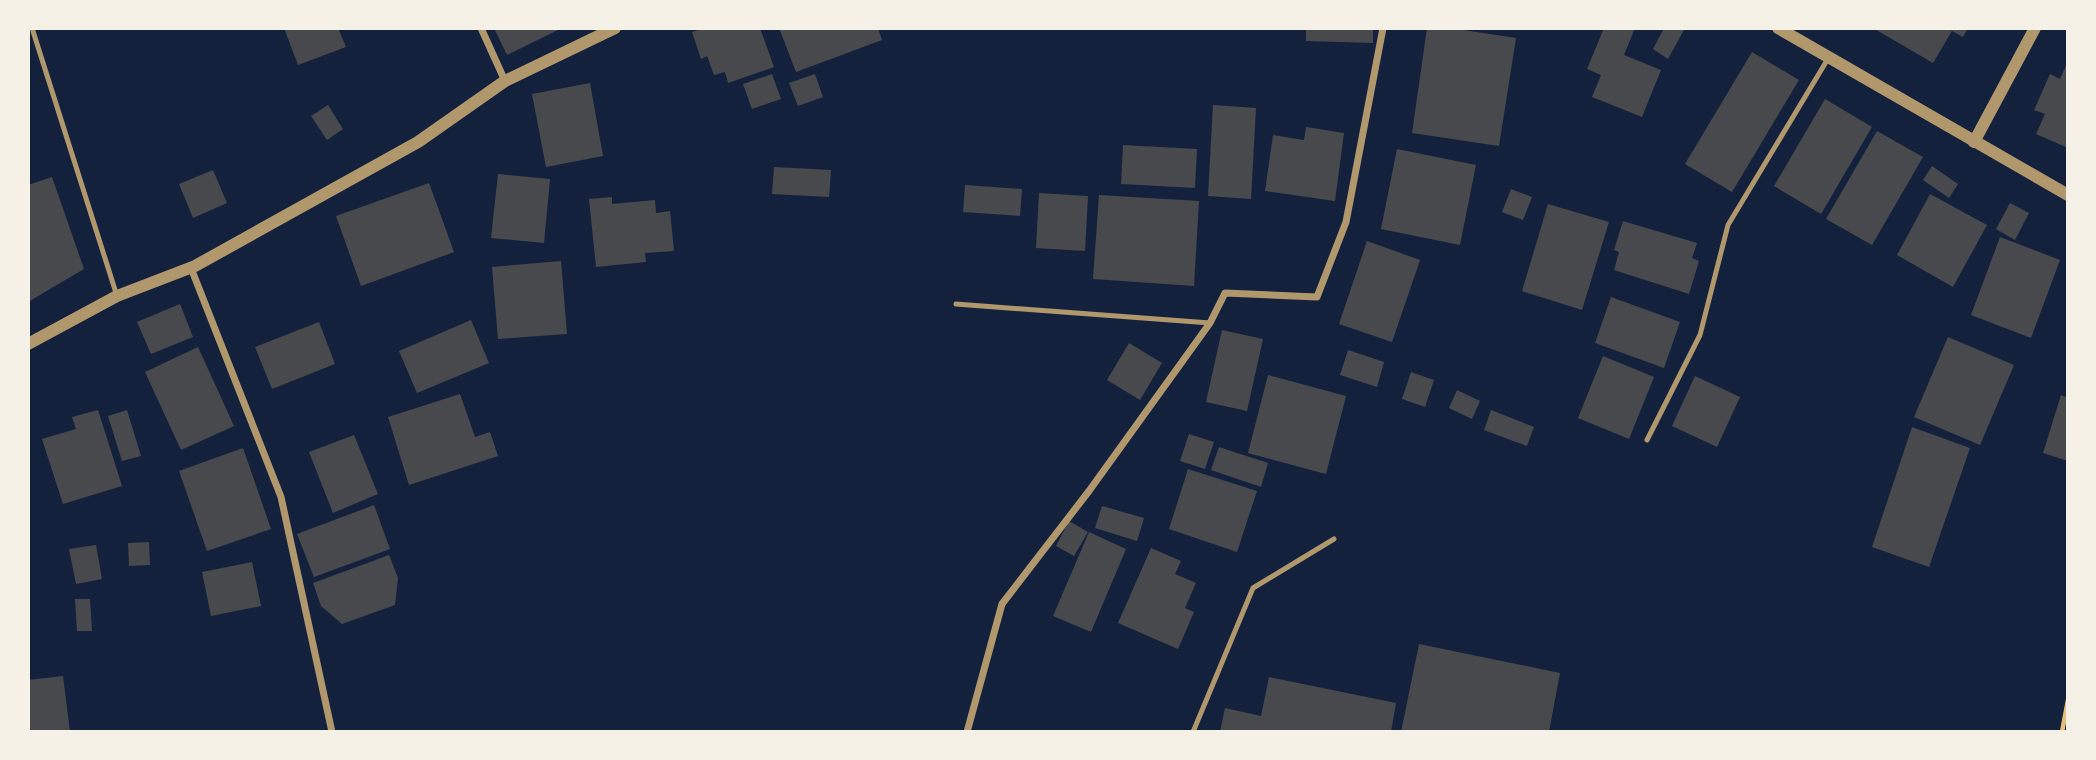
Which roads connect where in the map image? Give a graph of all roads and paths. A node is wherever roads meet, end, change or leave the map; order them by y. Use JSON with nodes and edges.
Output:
{"nodes":[{"id":1,"x":32,"y":28,"type":"edge"},
{"id":2,"x":481,"y":28,"type":"edge"},
{"id":3,"x":615,"y":28,"type":"edge"},
{"id":4,"x":1383,"y":28,"type":"edge"},
{"id":5,"x":1778,"y":28,"type":"edge"},
{"id":6,"x":2035,"y":28,"type":"edge"},
{"id":7,"x":1829,"y":57,"type":"junction"},
{"id":8,"x":505,"y":82,"type":"junction"},
{"id":9,"x":1974,"y":142,"type":"junction"},
{"id":10,"x":2068,"y":195,"type":"edge"},
{"id":11,"x":191,"y":268,"type":"junction"},
{"id":12,"x":117,"y":296,"type":"junction"},
{"id":13,"x":956,"y":304,"type":"dead end"},
{"id":14,"x":1210,"y":323,"type":"junction"},
{"id":15,"x":28,"y":344,"type":"edge"},
{"id":16,"x":1647,"y":440,"type":"dead end"},
{"id":17,"x":1334,"y":539,"type":"dead end"},
{"id":18,"x":2068,"y":700,"type":"edge"},
{"id":19,"x":332,"y":732,"type":"edge"},
{"id":20,"x":967,"y":732,"type":"edge"},
{"id":21,"x":1193,"y":732,"type":"edge"},
{"id":22,"x":2062,"y":732,"type":"edge"}],
"edges":[{"from":1,"to":12,"type":"lane"},
{"from":2,"to":8,"type":"street"},
{"from":3,"to":8,"type":"street"},
{"from":4,"to":14,"type":"street"},
{"from":5,"to":7,"type":"street"},
{"from":6,"to":9,"type":"street"},
{"from":7,"to":9,"type":"street"},
{"from":7,"to":16,"type":"lane"},
{"from":8,"to":11,"type":"street"},
{"from":9,"to":10,"type":"street"},
{"from":11,"to":12,"type":"street"},
{"from":11,"to":19,"type":"street"},
{"from":12,"to":15,"type":"street"},
{"from":13,"to":14,"type":"lane"},
{"from":14,"to":20,"type":"street"},
{"from":17,"to":21,"type":"lane"},
{"from":18,"to":22,"type":"path"}]}
